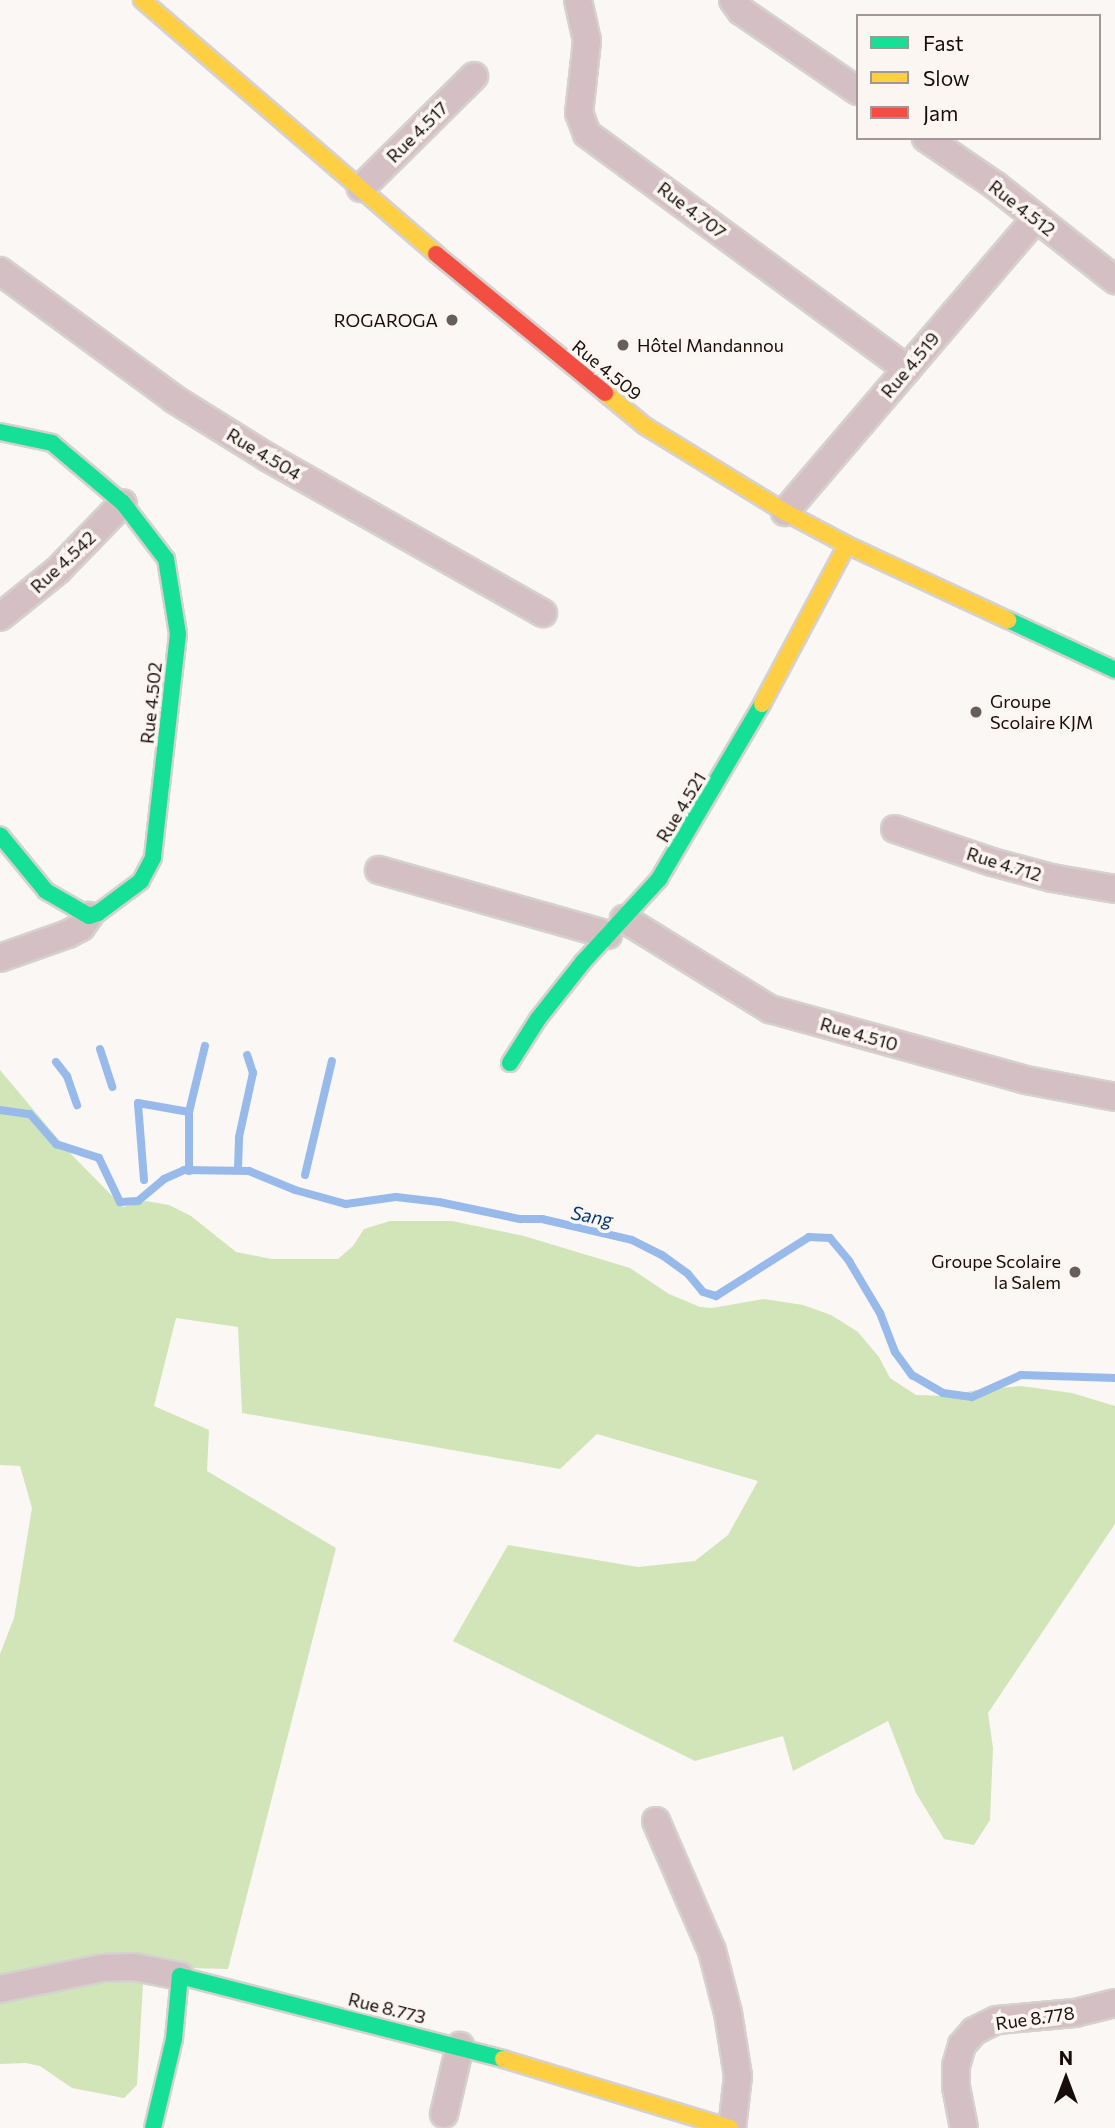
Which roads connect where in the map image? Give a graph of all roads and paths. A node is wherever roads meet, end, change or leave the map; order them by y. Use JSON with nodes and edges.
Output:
{"nodes":[{"id":1,"x":142,"y":0,"type":"edge"},
{"id":2,"x":578,"y":0,"type":"edge"},
{"id":3,"x":733,"y":0,"type":"edge"},
{"id":4,"x":474,"y":76,"type":"dead end"},
{"id":5,"x":856,"y":90,"type":"edge"},
{"id":6,"x":929,"y":140,"type":"edge"},
{"id":7,"x":361,"y":188,"type":"junction"},
{"id":8,"x":1035,"y":219,"type":"junction"},
{"id":9,"x":0,"y":271,"type":"edge"},
{"id":10,"x":1115,"y":280,"type":"edge"},
{"id":11,"x":907,"y":369,"type":"junction"},
{"id":12,"x":0,"y":432,"type":"edge"},
{"id":13,"x":123,"y":503,"type":"junction"},
{"id":14,"x":785,"y":512,"type":"junction"},
{"id":15,"x":847,"y":545,"type":"junction"},
{"id":16,"x":543,"y":613,"type":"dead end"},
{"id":17,"x":0,"y":617,"type":"edge"},
{"id":18,"x":1113,"y":664,"type":"edge"},
{"id":19,"x":895,"y":829,"type":"dead end"},
{"id":20,"x":0,"y":835,"type":"edge"},
{"id":21,"x":379,"y":870,"type":"dead end"},
{"id":22,"x":1115,"y":889,"type":"edge"},
{"id":23,"x":89,"y":916,"type":"junction"},
{"id":24,"x":616,"y":927,"type":"junction"},
{"id":25,"x":0,"y":958,"type":"edge"},
{"id":26,"x":510,"y":1063,"type":"dead end"},
{"id":27,"x":1114,"y":1092,"type":"edge"},
{"id":28,"x":656,"y":1821,"type":"dead end"},
{"id":29,"x":180,"y":1976,"type":"junction"},
{"id":30,"x":0,"y":1989,"type":"edge"},
{"id":31,"x":1115,"y":2003,"type":"edge"},
{"id":32,"x":460,"y":2046,"type":"junction"},
{"id":33,"x":444,"y":2115,"type":"dead end"},
{"id":34,"x":158,"y":2125,"type":"edge"},
{"id":35,"x":731,"y":2128,"type":"edge"},
{"id":36,"x":964,"y":2128,"type":"edge"}],
"edges":[{"from":1,"to":7,"type":"street","name":"Rue 4.509"},
{"from":2,"to":11,"type":"street","name":"Rue 4.707"},
{"from":3,"to":5,"type":"street"},
{"from":4,"to":7,"type":"street","name":"Rue 4.517"},
{"from":6,"to":8,"type":"street","name":"Rue 4.512"},
{"from":7,"to":14,"type":"street","name":"Rue 4.509"},
{"from":8,"to":10,"type":"street","name":"Rue 4.512"},
{"from":8,"to":11,"type":"street","name":"Rue 4.519"},
{"from":9,"to":16,"type":"street","name":"Rue 4.504"},
{"from":11,"to":14,"type":"street","name":"Rue 4.519"},
{"from":12,"to":13,"type":"street","name":"Rue 4.502"},
{"from":13,"to":17,"type":"street","name":"Rue 4.542"},
{"from":13,"to":23,"type":"street","name":"Rue 4.502"},
{"from":14,"to":15,"type":"street","name":"Rue 4.509"},
{"from":15,"to":18,"type":"street","name":"Rue 4.509"},
{"from":15,"to":24,"type":"street","name":"Rue 4.521"},
{"from":19,"to":22,"type":"street","name":"Rue 4.712"},
{"from":20,"to":23,"type":"street"},
{"from":21,"to":24,"type":"street","name":"Rue 4.510"},
{"from":23,"to":25,"type":"street"},
{"from":24,"to":26,"type":"street","name":"Rue 4.521"},
{"from":24,"to":27,"type":"street","name":"Rue 4.510"},
{"from":28,"to":35,"type":"street"},
{"from":29,"to":30,"type":"street"},
{"from":29,"to":32,"type":"street","name":"Rue 8.773"},
{"from":29,"to":34,"type":"street"},
{"from":31,"to":36,"type":"street","name":"Rue 8.778"},
{"from":32,"to":33,"type":"street"},
{"from":32,"to":35,"type":"street","name":"Rue 8.773"}]}
